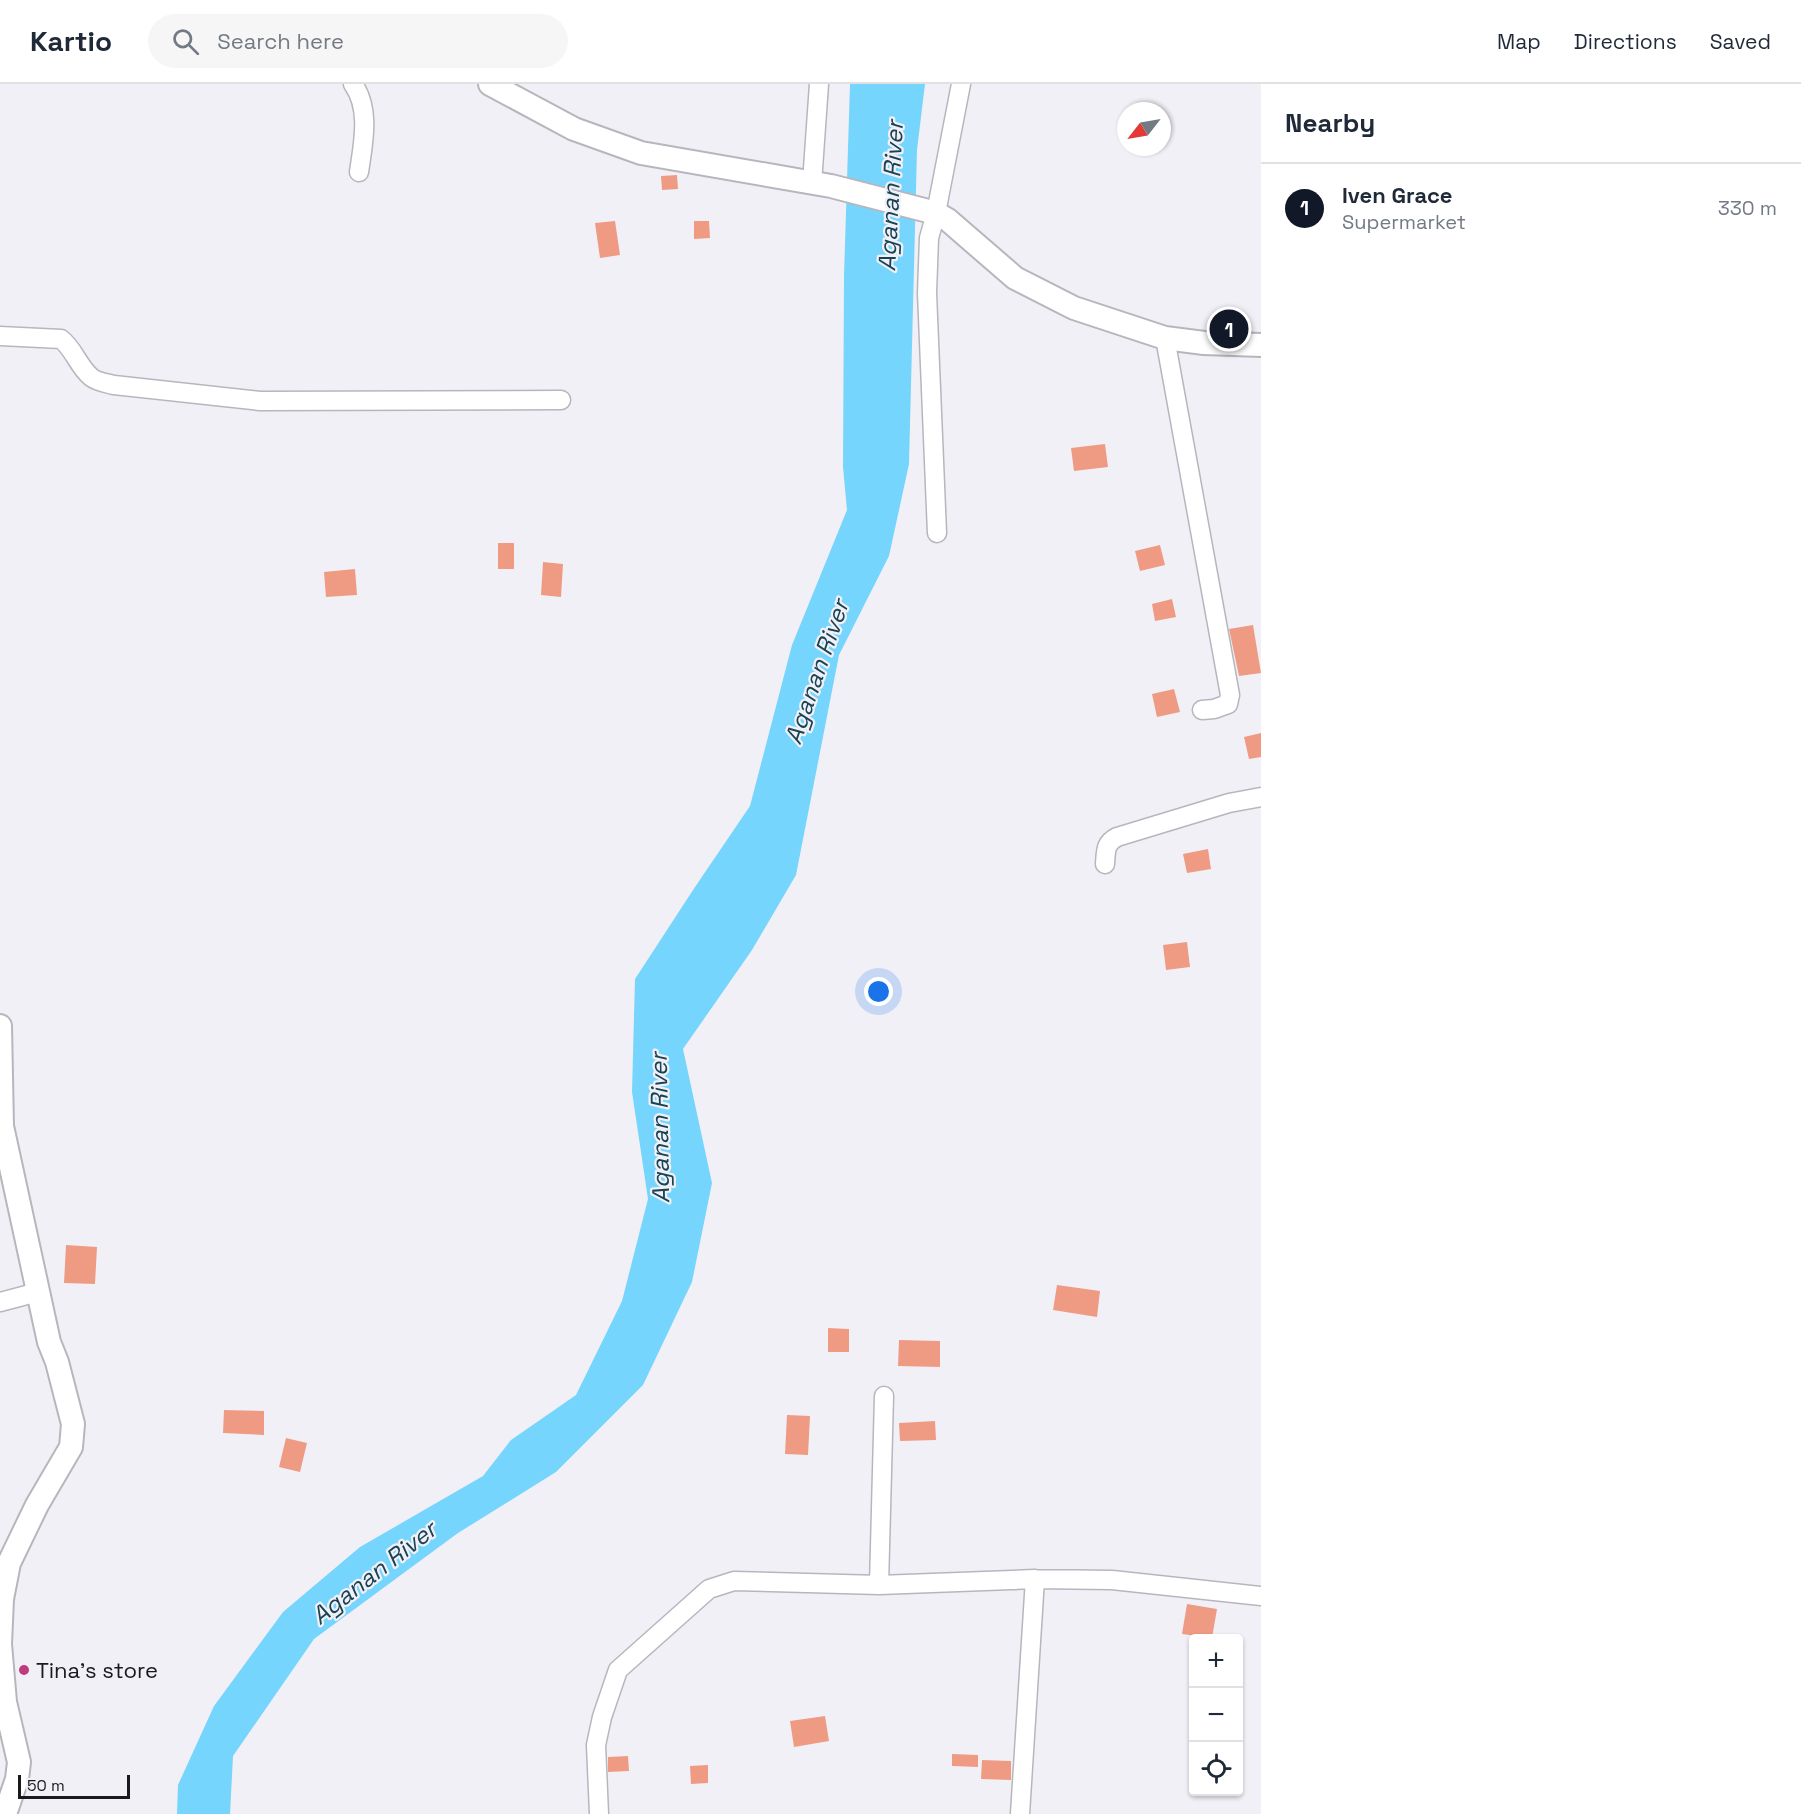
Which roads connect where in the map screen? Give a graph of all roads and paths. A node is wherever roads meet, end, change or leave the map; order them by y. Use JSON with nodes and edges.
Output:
{"nodes":[{"id":1,"x":353,"y":84,"type":"edge"},
{"id":2,"x":490,"y":84,"type":"edge"},
{"id":3,"x":819,"y":84,"type":"edge"},
{"id":4,"x":961,"y":84,"type":"edge"},
{"id":5,"x":359,"y":172,"type":"dead end"},
{"id":6,"x":822,"y":185,"type":"junction"},
{"id":7,"x":932,"y":212,"type":"junction"},
{"id":8,"x":0,"y":336,"type":"edge"},
{"id":9,"x":1165,"y":338,"type":"junction"},
{"id":10,"x":1261,"y":345,"type":"edge"},
{"id":11,"x":561,"y":400,"type":"dead end"},
{"id":12,"x":937,"y":533,"type":"dead end"},
{"id":13,"x":1202,"y":710,"type":"dead end"},
{"id":14,"x":1261,"y":797,"type":"edge"},
{"id":15,"x":1105,"y":864,"type":"dead end"},
{"id":16,"x":0,"y":1026,"type":"edge"},
{"id":17,"x":38,"y":1292,"type":"junction"},
{"id":18,"x":0,"y":1302,"type":"edge"},
{"id":19,"x":884,"y":1396,"type":"dead end"},
{"id":20,"x":1035,"y":1579,"type":"junction"},
{"id":21,"x":879,"y":1585,"type":"junction"},
{"id":22,"x":1261,"y":1596,"type":"edge"},
{"id":23,"x":5,"y":1814,"type":"edge"},
{"id":24,"x":599,"y":1814,"type":"edge"},
{"id":25,"x":1020,"y":1814,"type":"edge"}],
"edges":[{"from":1,"to":5,"type":"street"},
{"from":2,"to":6,"type":"street"},
{"from":3,"to":6,"type":"street"},
{"from":4,"to":7,"type":"street"},
{"from":6,"to":7,"type":"street"},
{"from":7,"to":9,"type":"street"},
{"from":7,"to":12,"type":"street"},
{"from":8,"to":11,"type":"street"},
{"from":9,"to":10,"type":"street"},
{"from":9,"to":13,"type":"street"},
{"from":14,"to":15,"type":"street"},
{"from":16,"to":17,"type":"street"},
{"from":17,"to":18,"type":"street"},
{"from":17,"to":23,"type":"street"},
{"from":19,"to":21,"type":"street"},
{"from":20,"to":21,"type":"street"},
{"from":20,"to":22,"type":"street"},
{"from":20,"to":25,"type":"street"},
{"from":21,"to":24,"type":"street"}]}
